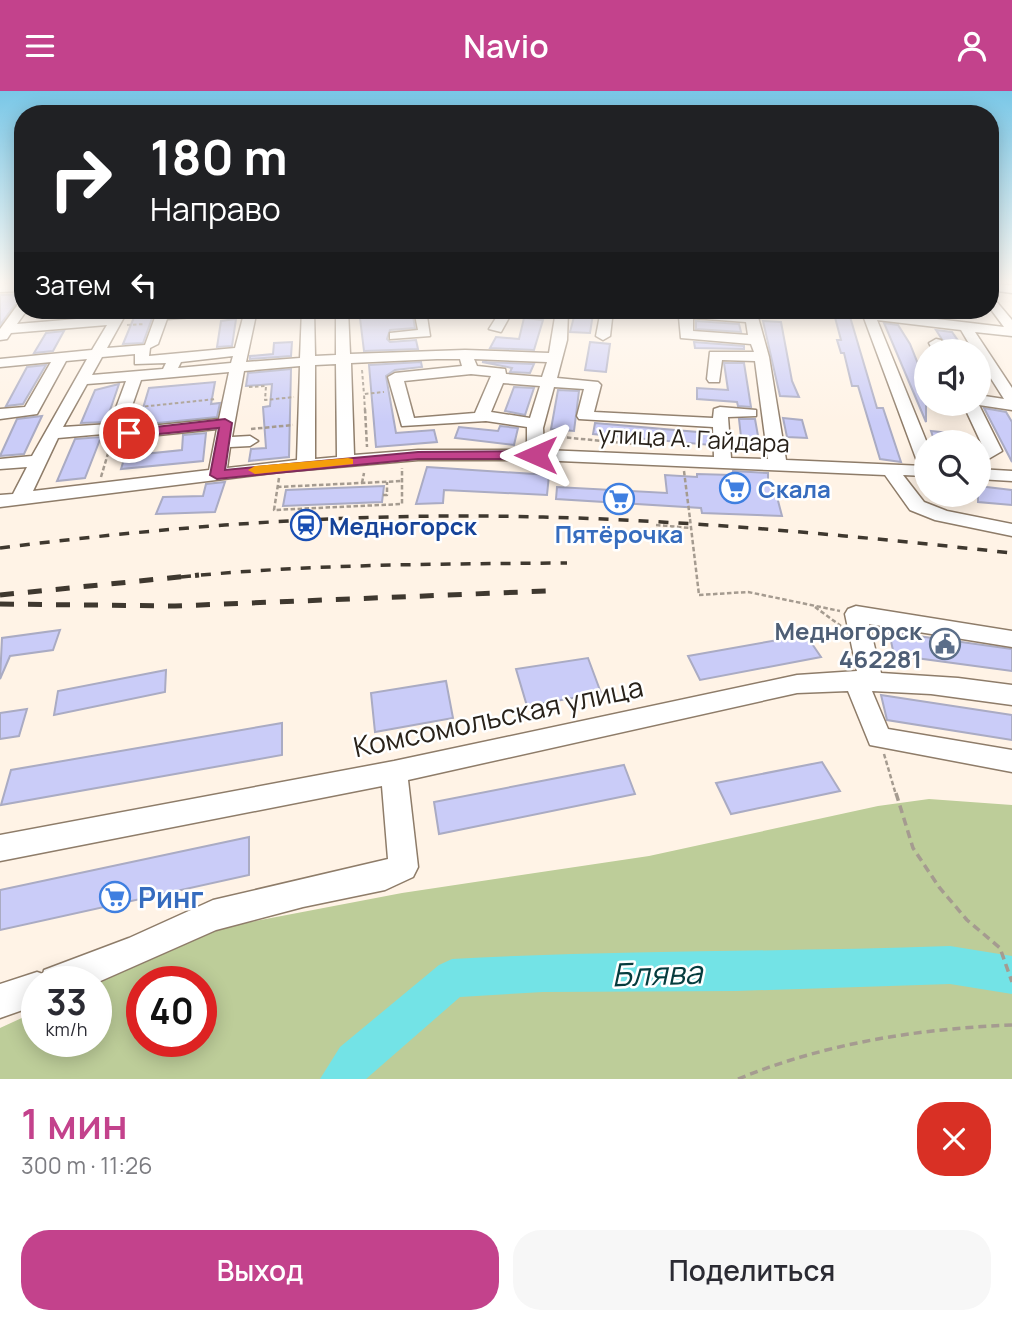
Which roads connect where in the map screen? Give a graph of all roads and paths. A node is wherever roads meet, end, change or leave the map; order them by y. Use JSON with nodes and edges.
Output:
{"nodes":[{"id":1,"x":37,"y":330,"type":"edge"},
{"id":2,"x":111,"y":330,"type":"edge"},
{"id":3,"x":155,"y":330,"type":"edge"},
{"id":4,"x":247,"y":330,"type":"edge"},
{"id":5,"x":307,"y":330,"type":"edge"},
{"id":6,"x":342,"y":330,"type":"edge"},
{"id":7,"x":424,"y":330,"type":"edge"},
{"id":8,"x":559,"y":330,"type":"edge"},
{"id":9,"x":603,"y":330,"type":"edge"},
{"id":10,"x":686,"y":330,"type":"edge"},
{"id":11,"x":754,"y":330,"type":"edge"},
{"id":12,"x":875,"y":330,"type":"edge"},
{"id":13,"x":967,"y":330,"type":"edge"},
{"id":14,"x":2,"y":335,"type":"edge"},
{"id":15,"x":395,"y":335,"type":"dead end"},
{"id":16,"x":603,"y":336,"type":"dead end"},
{"id":17,"x":756,"y":340,"type":"junction"},
{"id":18,"x":151,"y":344,"type":"dead end"},
{"id":19,"x":243,"y":351,"type":"junction"},
{"id":20,"x":97,"y":354,"type":"junction"},
{"id":21,"x":465,"y":354,"type":"junction"},
{"id":22,"x":762,"y":357,"type":"junction"},
{"id":23,"x":61,"y":358,"type":"junction"},
{"id":24,"x":175,"y":358,"type":"junction"},
{"id":25,"x":555,"y":358,"type":"junction"},
{"id":26,"x":361,"y":359,"type":"junction"},
{"id":27,"x":343,"y":360,"type":"junction"},
{"id":28,"x":0,"y":363,"type":"edge"},
{"id":29,"x":305,"y":363,"type":"junction"},
{"id":30,"x":238,"y":367,"type":"junction"},
{"id":31,"x":471,"y":370,"type":"junction"},
{"id":32,"x":169,"y":374,"type":"junction"},
{"id":33,"x":135,"y":377,"type":"junction"},
{"id":34,"x":498,"y":378,"type":"junction"},
{"id":35,"x":714,"y":379,"type":"dead end"},
{"id":36,"x":81,"y":380,"type":"junction"},
{"id":37,"x":548,"y":381,"type":"junction"},
{"id":38,"x":401,"y":391,"type":"junction"},
{"id":39,"x":231,"y":393,"type":"junction"},
{"id":40,"x":364,"y":394,"type":"junction"},
{"id":41,"x":299,"y":397,"type":"dead end"},
{"id":42,"x":1012,"y":400,"type":"edge"},
{"id":43,"x":991,"y":402,"type":"edge"},
{"id":44,"x":1012,"y":405,"type":"edge"},
{"id":45,"x":691,"y":410,"type":"dead end"},
{"id":46,"x":122,"y":412,"type":"junction"},
{"id":47,"x":750,"y":413,"type":"dead end"},
{"id":48,"x":0,"y":414,"type":"edge"},
{"id":49,"x":482,"y":415,"type":"junction"},
{"id":50,"x":720,"y":417,"type":"junction"},
{"id":51,"x":443,"y":422,"type":"junction"},
{"id":52,"x":306,"y":424,"type":"junction"},
{"id":53,"x":536,"y":424,"type":"junction"},
{"id":54,"x":116,"y":428,"type":"junction"},
{"id":55,"x":914,"y":430,"type":"edge"},
{"id":56,"x":53,"y":433,"type":"junction"},
{"id":57,"x":223,"y":433,"type":"junction"},
{"id":58,"x":250,"y":441,"type":"dead end"},
{"id":59,"x":991,"y":443,"type":"joint"},
{"id":60,"x":1012,"y":445,"type":"edge"},
{"id":61,"x":367,"y":451,"type":"dead end"},
{"id":62,"x":991,"y":454,"type":"edge"},
{"id":63,"x":452,"y":455,"type":"junction"},
{"id":64,"x":536,"y":455,"type":"junction"},
{"id":65,"x":402,"y":457,"type":"junction"},
{"id":66,"x":40,"y":461,"type":"junction"},
{"id":67,"x":346,"y":462,"type":"junction"},
{"id":68,"x":0,"y":464,"type":"edge"},
{"id":69,"x":723,"y":464,"type":"junction"},
{"id":70,"x":306,"y":465,"type":"junction"},
{"id":71,"x":280,"y":467,"type":"junction"},
{"id":72,"x":778,"y":467,"type":"junction"},
{"id":73,"x":891,"y":471,"type":"junction"},
{"id":74,"x":914,"y":471,"type":"edge"},
{"id":75,"x":217,"y":475,"type":"junction"},
{"id":76,"x":991,"y":475,"type":"edge"},
{"id":77,"x":1012,"y":476,"type":"edge"},
{"id":78,"x":100,"y":480,"type":"dead end"},
{"id":79,"x":402,"y":481,"type":"junction"},
{"id":80,"x":387,"y":482,"type":"junction"},
{"id":81,"x":277,"y":487,"type":"junction"},
{"id":82,"x":383,"y":495,"type":"dead end"},
{"id":83,"x":21,"y":497,"type":"junction"},
{"id":84,"x":687,"y":498,"type":"dead end"},
{"id":85,"x":0,"y":501,"type":"edge"},
{"id":86,"x":914,"y":502,"type":"edge"},
{"id":87,"x":920,"y":507,"type":"edge"},
{"id":88,"x":924,"y":507,"type":"edge"},
{"id":89,"x":1012,"y":520,"type":"edge"},
{"id":90,"x":656,"y":526,"type":"dead end"},
{"id":91,"x":691,"y":528,"type":"junction"},
{"id":92,"x":1012,"y":530,"type":"edge"},
{"id":93,"x":813,"y":605,"type":"junction"},
{"id":94,"x":850,"y":622,"type":"junction"},
{"id":95,"x":1012,"y":639,"type":"edge"},
{"id":96,"x":864,"y":680,"type":"junction"},
{"id":97,"x":1012,"y":695,"type":"edge"},
{"id":98,"x":879,"y":738,"type":"junction"},
{"id":99,"x":1012,"y":761,"type":"edge"},
{"id":100,"x":394,"y":772,"type":"junction"},
{"id":101,"x":0,"y":848,"type":"edge"},
{"id":102,"x":97,"y":966,"type":"edge"},
{"id":103,"x":1012,"y":982,"type":"edge"},
{"id":104,"x":21,"y":994,"type":"edge"},
{"id":105,"x":0,"y":1001,"type":"edge"},
{"id":106,"x":1012,"y":1025,"type":"edge"},
{"id":107,"x":738,"y":1079,"type":"edge"}],
"edges":[{"from":1,"to":14,"type":"street"},
{"from":2,"to":20,"type":"street"},
{"from":3,"to":18,"type":"street"},
{"from":4,"to":19,"type":"street"},
{"from":5,"to":29,"type":"street"},
{"from":6,"to":27,"type":"street"},
{"from":7,"to":15,"type":"street"},
{"from":8,"to":25,"type":"street"},
{"from":9,"to":16,"type":"street"},
{"from":10,"to":17,"type":"street"},
{"from":11,"to":17,"type":"street"},
{"from":12,"to":55,"type":"street"},
{"from":13,"to":42,"type":"street"},
{"from":17,"to":22,"type":"street"},
{"from":19,"to":24,"type":"street"},
{"from":19,"to":30,"type":"street"},
{"from":20,"to":23,"type":"street"},
{"from":20,"to":24,"type":"street"},
{"from":20,"to":36,"type":"street"},
{"from":21,"to":25,"type":"street"},
{"from":21,"to":26,"type":"street"},
{"from":21,"to":31,"type":"street"},
{"from":22,"to":35,"type":"street"},
{"from":22,"to":72,"type":"street"},
{"from":23,"to":28,"type":"street"},
{"from":23,"to":48,"type":"street"},
{"from":24,"to":32,"type":"street"},
{"from":25,"to":37,"type":"street"},
{"from":26,"to":27,"type":"street"},
{"from":26,"to":40,"type":"path"},
{"from":27,"to":29,"type":"street"},
{"from":27,"to":67,"type":"street"},
{"from":29,"to":30,"type":"street"},
{"from":29,"to":52,"type":"street"},
{"from":30,"to":32,"type":"street"},
{"from":30,"to":39,"type":"street"},
{"from":31,"to":34,"type":"street"},
{"from":31,"to":38,"type":"street"},
{"from":32,"to":33,"type":"street"},
{"from":33,"to":36,"type":"street"},
{"from":33,"to":46,"type":"street"},
{"from":34,"to":37,"type":"street"},
{"from":34,"to":49,"type":"street"},
{"from":36,"to":56,"type":"street"},
{"from":37,"to":50,"type":"street"},
{"from":37,"to":53,"type":"street"},
{"from":38,"to":40,"type":"path"},
{"from":38,"to":51,"type":"street"},
{"from":39,"to":41,"type":"path"},
{"from":39,"to":46,"type":"path"},
{"from":39,"to":57,"type":"street"},
{"from":40,"to":61,"type":"path"},
{"from":43,"to":44,"type":"street"},
{"from":45,"to":50,"type":"street"},
{"from":46,"to":54,"type":"street"},
{"from":47,"to":50,"type":"street"},
{"from":49,"to":51,"type":"street"},
{"from":49,"to":53,"type":"street"},
{"from":50,"to":69,"type":"street"},
{"from":51,"to":63,"type":"street"},
{"from":52,"to":57,"type":"path"},
{"from":52,"to":70,"type":"street"},
{"from":53,"to":64,"type":"street"},
{"from":54,"to":56,"type":"street"},
{"from":54,"to":57,"type":"street"},
{"from":54,"to":78,"type":"path"},
{"from":56,"to":66,"type":"street"},
{"from":57,"to":58,"type":"street"},
{"from":57,"to":75,"type":"street"},
{"from":59,"to":60,"type":"street"},
{"from":59,"to":62,"type":"street"},
{"from":63,"to":64,"type":"street","name":"улица А. Гайдара"},
{"from":63,"to":65,"type":"street","name":"улица А. Гайдара"},
{"from":64,"to":69,"type":"street","name":"улица А. Гайдара"},
{"from":65,"to":67,"type":"street","name":"улица А. Гайдара"},
{"from":65,"to":79,"type":"path"},
{"from":66,"to":68,"type":"street"},
{"from":66,"to":83,"type":"street"},
{"from":67,"to":70,"type":"street","name":"улица А. Гайдара"},
{"from":69,"to":72,"type":"street","name":"улица А. Гайдара"},
{"from":70,"to":71,"type":"street","name":"улица А. Гайдара"},
{"from":71,"to":75,"type":"street","name":"улица А. Гайдара"},
{"from":71,"to":81,"type":"path"},
{"from":72,"to":73,"type":"street","name":"улица А. Гайдара"},
{"from":73,"to":74,"type":"street","name":"улица А. Гайдара"},
{"from":73,"to":86,"type":"street"},
{"from":75,"to":83,"type":"street","name":"улица А. Гайдара"},
{"from":76,"to":77,"type":"street"},
{"from":79,"to":80,"type":"path"},
{"from":79,"to":81,"type":"path"},
{"from":80,"to":81,"type":"path"},
{"from":80,"to":82,"type":"path"},
{"from":83,"to":85,"type":"street","name":"улица А. Гайдара"},
{"from":84,"to":91,"type":"path","bridge":true},
{"from":87,"to":92,"type":"street"},
{"from":88,"to":89,"type":"street"},
{"from":90,"to":91,"type":"path"},
{"from":91,"to":93,"type":"path","bridge":true},
{"from":93,"to":94,"type":"path"},
{"from":93,"to":94,"type":"path"},
{"from":94,"to":95,"type":"street"},
{"from":94,"to":96,"type":"street"},
{"from":96,"to":97,"type":"street","name":"Комсомольская улица"},
{"from":96,"to":98,"type":"street"},
{"from":96,"to":100,"type":"street","name":"Комсомольская улица"},
{"from":98,"to":99,"type":"street"},
{"from":98,"to":103,"type":"path"},
{"from":100,"to":101,"type":"street","name":"Комсомольская улица"},
{"from":100,"to":102,"type":"street"},
{"from":104,"to":105,"type":"street"},
{"from":106,"to":107,"type":"path"}]}
